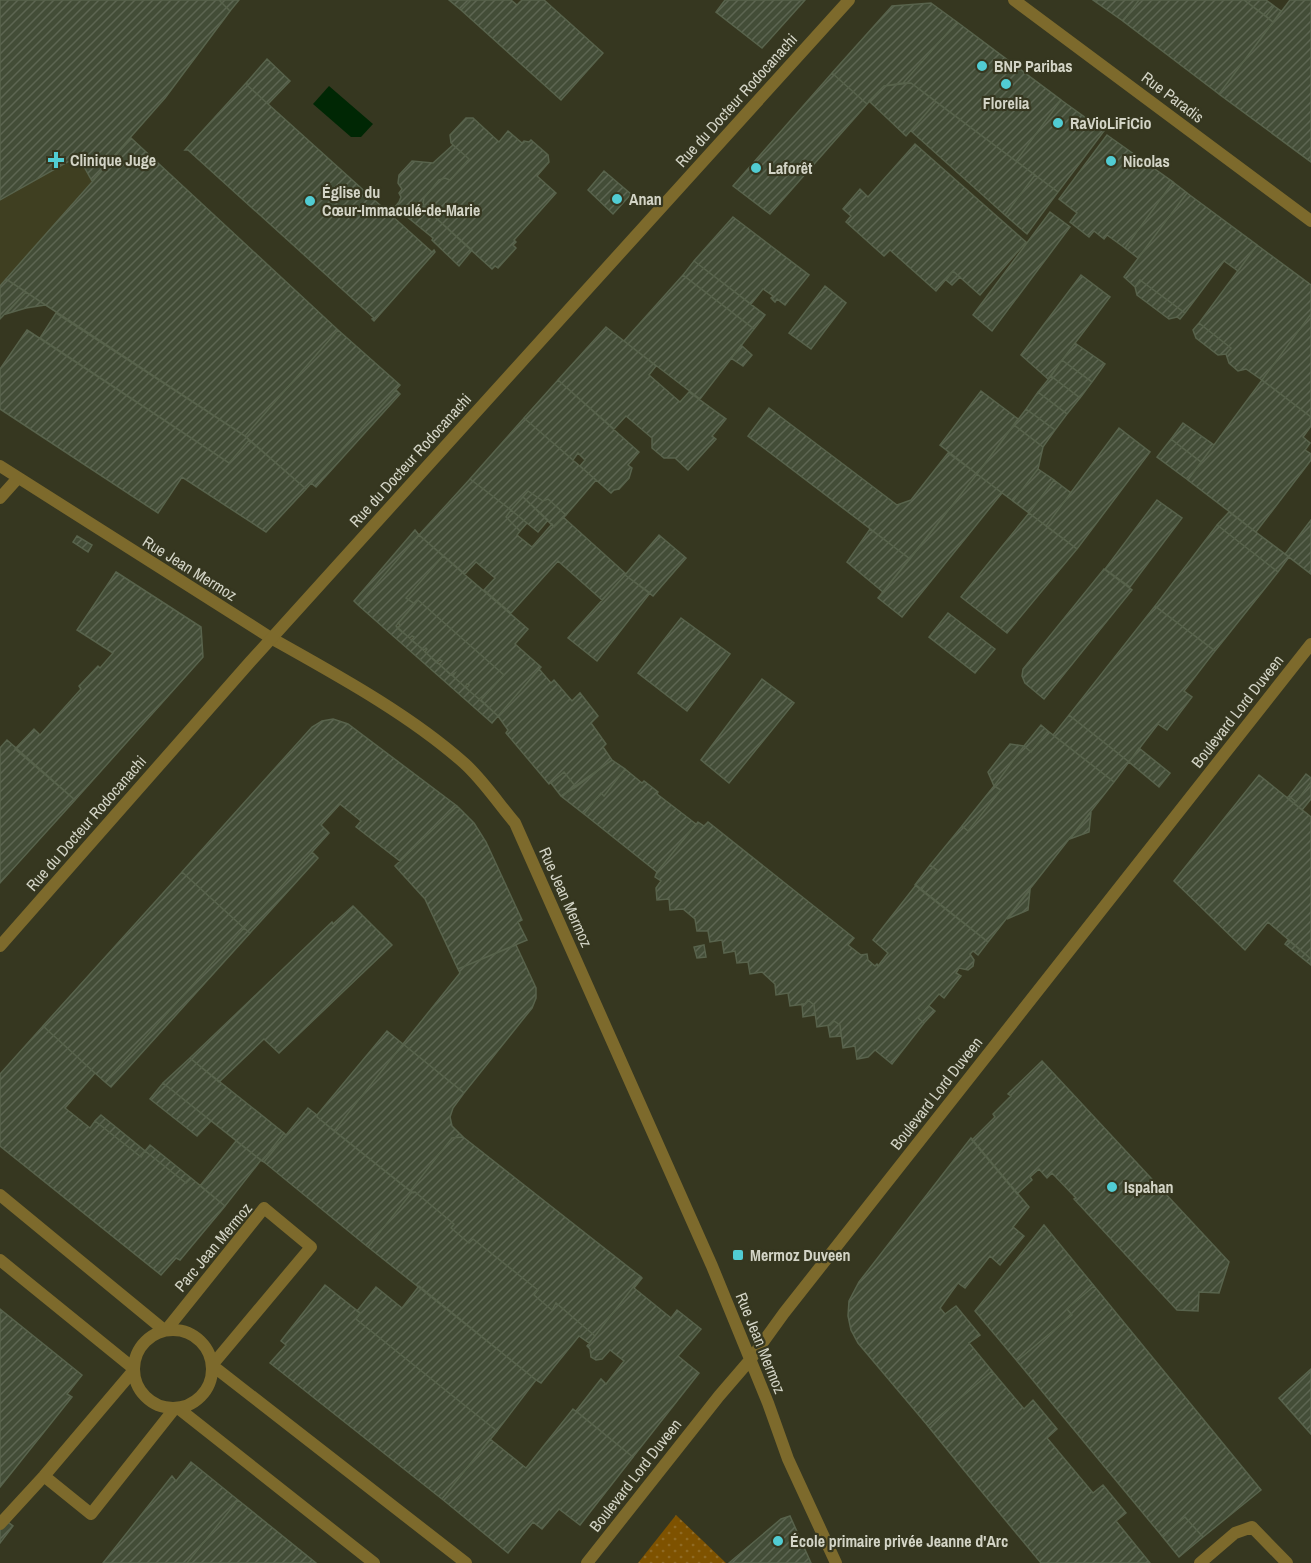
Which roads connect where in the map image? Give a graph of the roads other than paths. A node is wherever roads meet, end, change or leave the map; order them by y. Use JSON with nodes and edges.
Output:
{"nodes":[{"id":1,"x":849,"y":0,"type":"edge"},
{"id":2,"x":1014,"y":0,"type":"edge"},
{"id":3,"x":1311,"y":221,"type":"edge"},
{"id":4,"x":0,"y":466,"type":"edge"},
{"id":5,"x":17,"y":479,"type":"junction"},
{"id":6,"x":0,"y":498,"type":"edge"},
{"id":7,"x":271,"y":638,"type":"junction"},
{"id":8,"x":1311,"y":644,"type":"edge"},
{"id":9,"x":0,"y":946,"type":"edge"},
{"id":10,"x":0,"y":1195,"type":"edge"},
{"id":11,"x":0,"y":1260,"type":"edge"},
{"id":12,"x":166,"y":1330,"type":"junction"},
{"id":13,"x":750,"y":1360,"type":"junction"},
{"id":14,"x":213,"y":1365,"type":"junction"},
{"id":15,"x":133,"y":1369,"type":"junction"},
{"id":16,"x":176,"y":1408,"type":"junction"},
{"id":17,"x":44,"y":1476,"type":"junction"},
{"id":18,"x":0,"y":1524,"type":"edge"},
{"id":19,"x":375,"y":1563,"type":"edge"},
{"id":20,"x":466,"y":1563,"type":"edge"},
{"id":21,"x":587,"y":1563,"type":"edge"},
{"id":22,"x":836,"y":1563,"type":"edge"},
{"id":23,"x":1200,"y":1563,"type":"edge"},
{"id":24,"x":1287,"y":1563,"type":"edge"}],
"edges":[{"from":1,"to":7,"type":"street","name":"Rue du Docteur Rodocanachi"},
{"from":2,"to":3,"type":"street","name":"Rue Paradis"},
{"from":4,"to":5,"type":"street","name":"Rue Jean Mermoz"},
{"from":5,"to":6,"type":"street"},
{"from":5,"to":7,"type":"street","name":"Rue Jean Mermoz"},
{"from":7,"to":9,"type":"street","name":"Rue du Docteur Rodocanachi"},
{"from":7,"to":13,"type":"street","name":"Rue Jean Mermoz"},
{"from":8,"to":13,"type":"street","name":"Boulevard Lord Duveen"},
{"from":10,"to":12,"type":"street"},
{"from":11,"to":15,"type":"street"},
{"from":12,"to":14,"type":"street"},
{"from":12,"to":14,"type":"street","name":"Parc Jean Mermoz"},
{"from":12,"to":15,"type":"street","name":"Parc Jean Mermoz"},
{"from":13,"to":21,"type":"street","name":"Boulevard Lord Duveen"},
{"from":13,"to":22,"type":"street","name":"Rue Jean Mermoz"},
{"from":14,"to":16,"type":"street","name":"Parc Jean Mermoz"},
{"from":14,"to":20,"type":"street"},
{"from":15,"to":16,"type":"street"},
{"from":15,"to":17,"type":"street","name":"Parc Jean Mermoz"},
{"from":16,"to":17,"type":"street","name":"Parc Jean Mermoz"},
{"from":16,"to":19,"type":"street"},
{"from":17,"to":18,"type":"street","name":"Parc Jean Mermoz"},
{"from":23,"to":24,"type":"street"}]}
